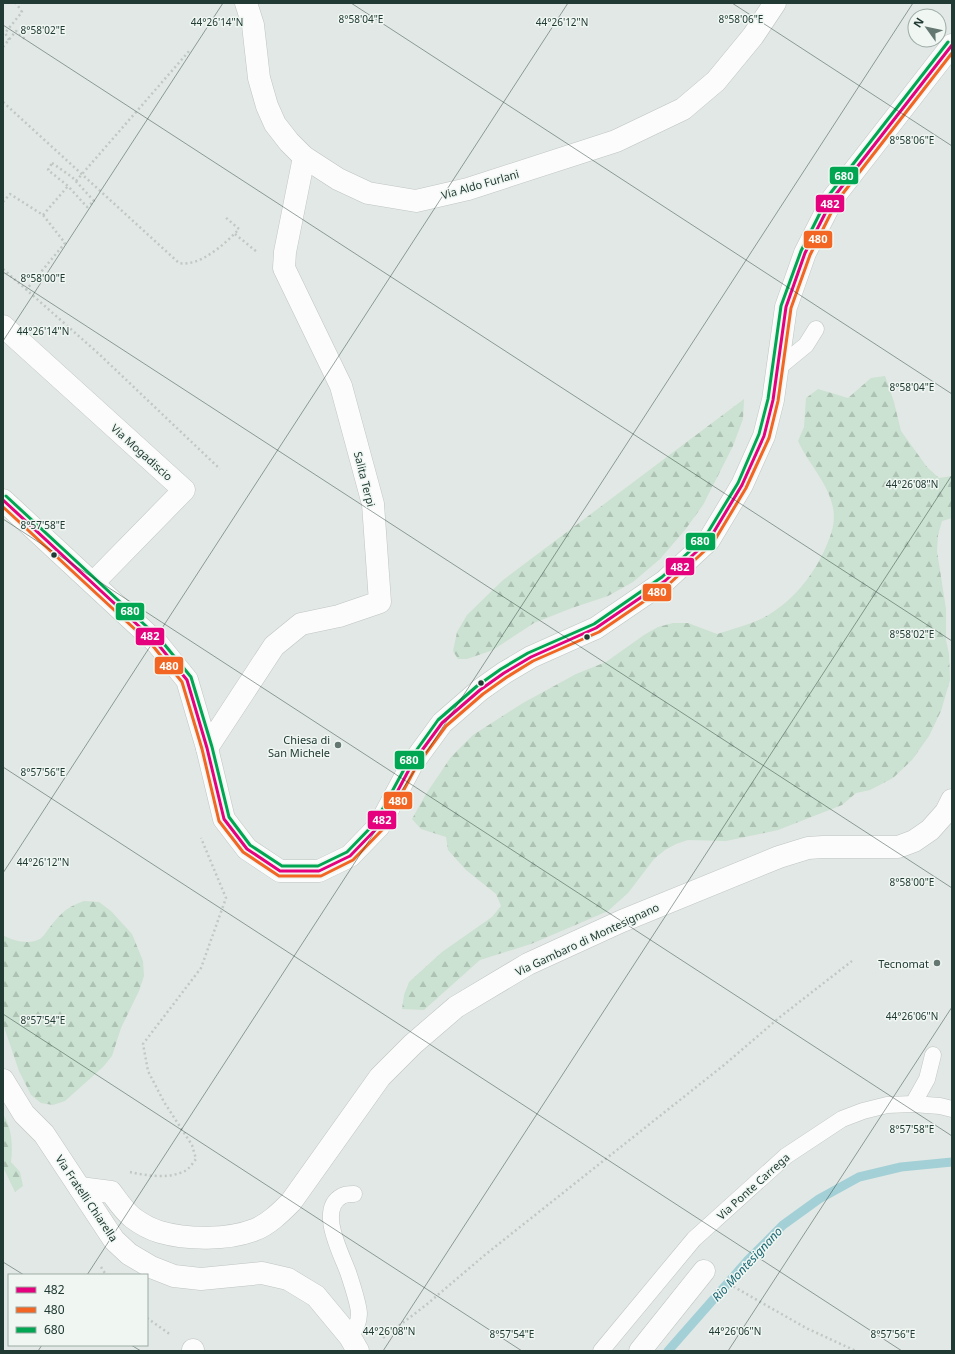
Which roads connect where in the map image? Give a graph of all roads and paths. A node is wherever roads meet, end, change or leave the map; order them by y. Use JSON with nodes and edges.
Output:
{"nodes":[{"id":1,"x":16,"y":3,"type":"edge"},
{"id":2,"x":246,"y":3,"type":"edge"},
{"id":3,"x":775,"y":3,"type":"edge"},
{"id":4,"x":25,"y":39,"type":"dead end"},
{"id":5,"x":9,"y":40,"type":"junction"},
{"id":6,"x":952,"y":45,"type":"edge"},
{"id":7,"x":3,"y":47,"type":"edge"},
{"id":8,"x":190,"y":50,"type":"dead end"},
{"id":9,"x":3,"y":102,"type":"edge"},
{"id":10,"x":304,"y":157,"type":"junction"},
{"id":11,"x":82,"y":174,"type":"junction"},
{"id":12,"x":76,"y":181,"type":"junction"},
{"id":13,"x":68,"y":186,"type":"junction"},
{"id":14,"x":3,"y":202,"type":"edge"},
{"id":15,"x":43,"y":215,"type":"junction"},
{"id":16,"x":224,"y":216,"type":"dead end"},
{"id":17,"x":3,"y":269,"type":"edge"},
{"id":18,"x":26,"y":290,"type":"junction"},
{"id":19,"x":3,"y":326,"type":"edge"},
{"id":20,"x":816,"y":329,"type":"dead end"},
{"id":21,"x":778,"y":368,"type":"junction"},
{"id":22,"x":220,"y":468,"type":"dead end"},
{"id":23,"x":3,"y":500,"type":"edge"},
{"id":24,"x":93,"y":583,"type":"junction"},
{"id":25,"x":207,"y":748,"type":"junction"},
{"id":26,"x":952,"y":800,"type":"edge"},
{"id":27,"x":224,"y":819,"type":"junction"},
{"id":28,"x":852,"y":961,"type":"dead end"},
{"id":29,"x":933,"y":1055,"type":"dead end"},
{"id":30,"x":3,"y":1080,"type":"edge"},
{"id":31,"x":913,"y":1104,"type":"junction"},
{"id":32,"x":952,"y":1109,"type":"edge"},
{"id":33,"x":127,"y":1171,"type":"dead end"},
{"id":34,"x":80,"y":1188,"type":"junction"},
{"id":35,"x":354,"y":1194,"type":"dead end"},
{"id":36,"x":97,"y":1262,"type":"dead end"},
{"id":37,"x":704,"y":1271,"type":"dead end"},
{"id":38,"x":105,"y":1274,"type":"edge"},
{"id":39,"x":738,"y":1290,"type":"dead end"},
{"id":40,"x":380,"y":1340,"type":"dead end"},
{"id":41,"x":354,"y":1344,"type":"edge"},
{"id":42,"x":601,"y":1351,"type":"edge"},
{"id":43,"x":640,"y":1351,"type":"edge"},
{"id":44,"x":856,"y":1351,"type":"edge"}],
"edges":[{"from":1,"to":5,"type":"path"},
{"from":2,"to":10,"type":"street","name":"Via Aldo Furlani"},
{"from":3,"to":10,"type":"street","name":"Via Aldo Furlani"},
{"from":4,"to":5,"type":"path"},
{"from":5,"to":7,"type":"path"},
{"from":6,"to":21,"type":"street"},
{"from":8,"to":11,"type":"path"},
{"from":9,"to":11,"type":"path"},
{"from":10,"to":25,"type":"street","name":"Salita Terpi"},
{"from":11,"to":12,"type":"path"},
{"from":11,"to":16,"type":"path"},
{"from":12,"to":13,"type":"path"},
{"from":12,"to":13,"type":"path"},
{"from":13,"to":15,"type":"path"},
{"from":14,"to":15,"type":"path"},
{"from":15,"to":18,"type":"path"},
{"from":17,"to":18,"type":"path"},
{"from":18,"to":22,"type":"path"},
{"from":19,"to":24,"type":"street","name":"Via Mogadiscio"},
{"from":20,"to":21,"type":"lane"},
{"from":21,"to":27,"type":"street"},
{"from":23,"to":24,"type":"street"},
{"from":24,"to":25,"type":"street"},
{"from":25,"to":27,"type":"street"},
{"from":26,"to":34,"type":"street","name":"Via Gambaro di Montesignano"},
{"from":27,"to":33,"type":"path"},
{"from":28,"to":40,"type":"path"},
{"from":29,"to":31,"type":"lane"},
{"from":30,"to":34,"type":"street","name":"Via Fratelli Chiarella"},
{"from":31,"to":32,"type":"lane","name":"Via Ponte Carrega"},
{"from":31,"to":42,"type":"lane","name":"Via Ponte Carrega"},
{"from":34,"to":41,"type":"street","name":"Via Fratelli Chiarella"},
{"from":35,"to":41,"type":"lane"},
{"from":36,"to":38,"type":"path"},
{"from":37,"to":43,"type":"street"},
{"from":39,"to":44,"type":"path"}]}
